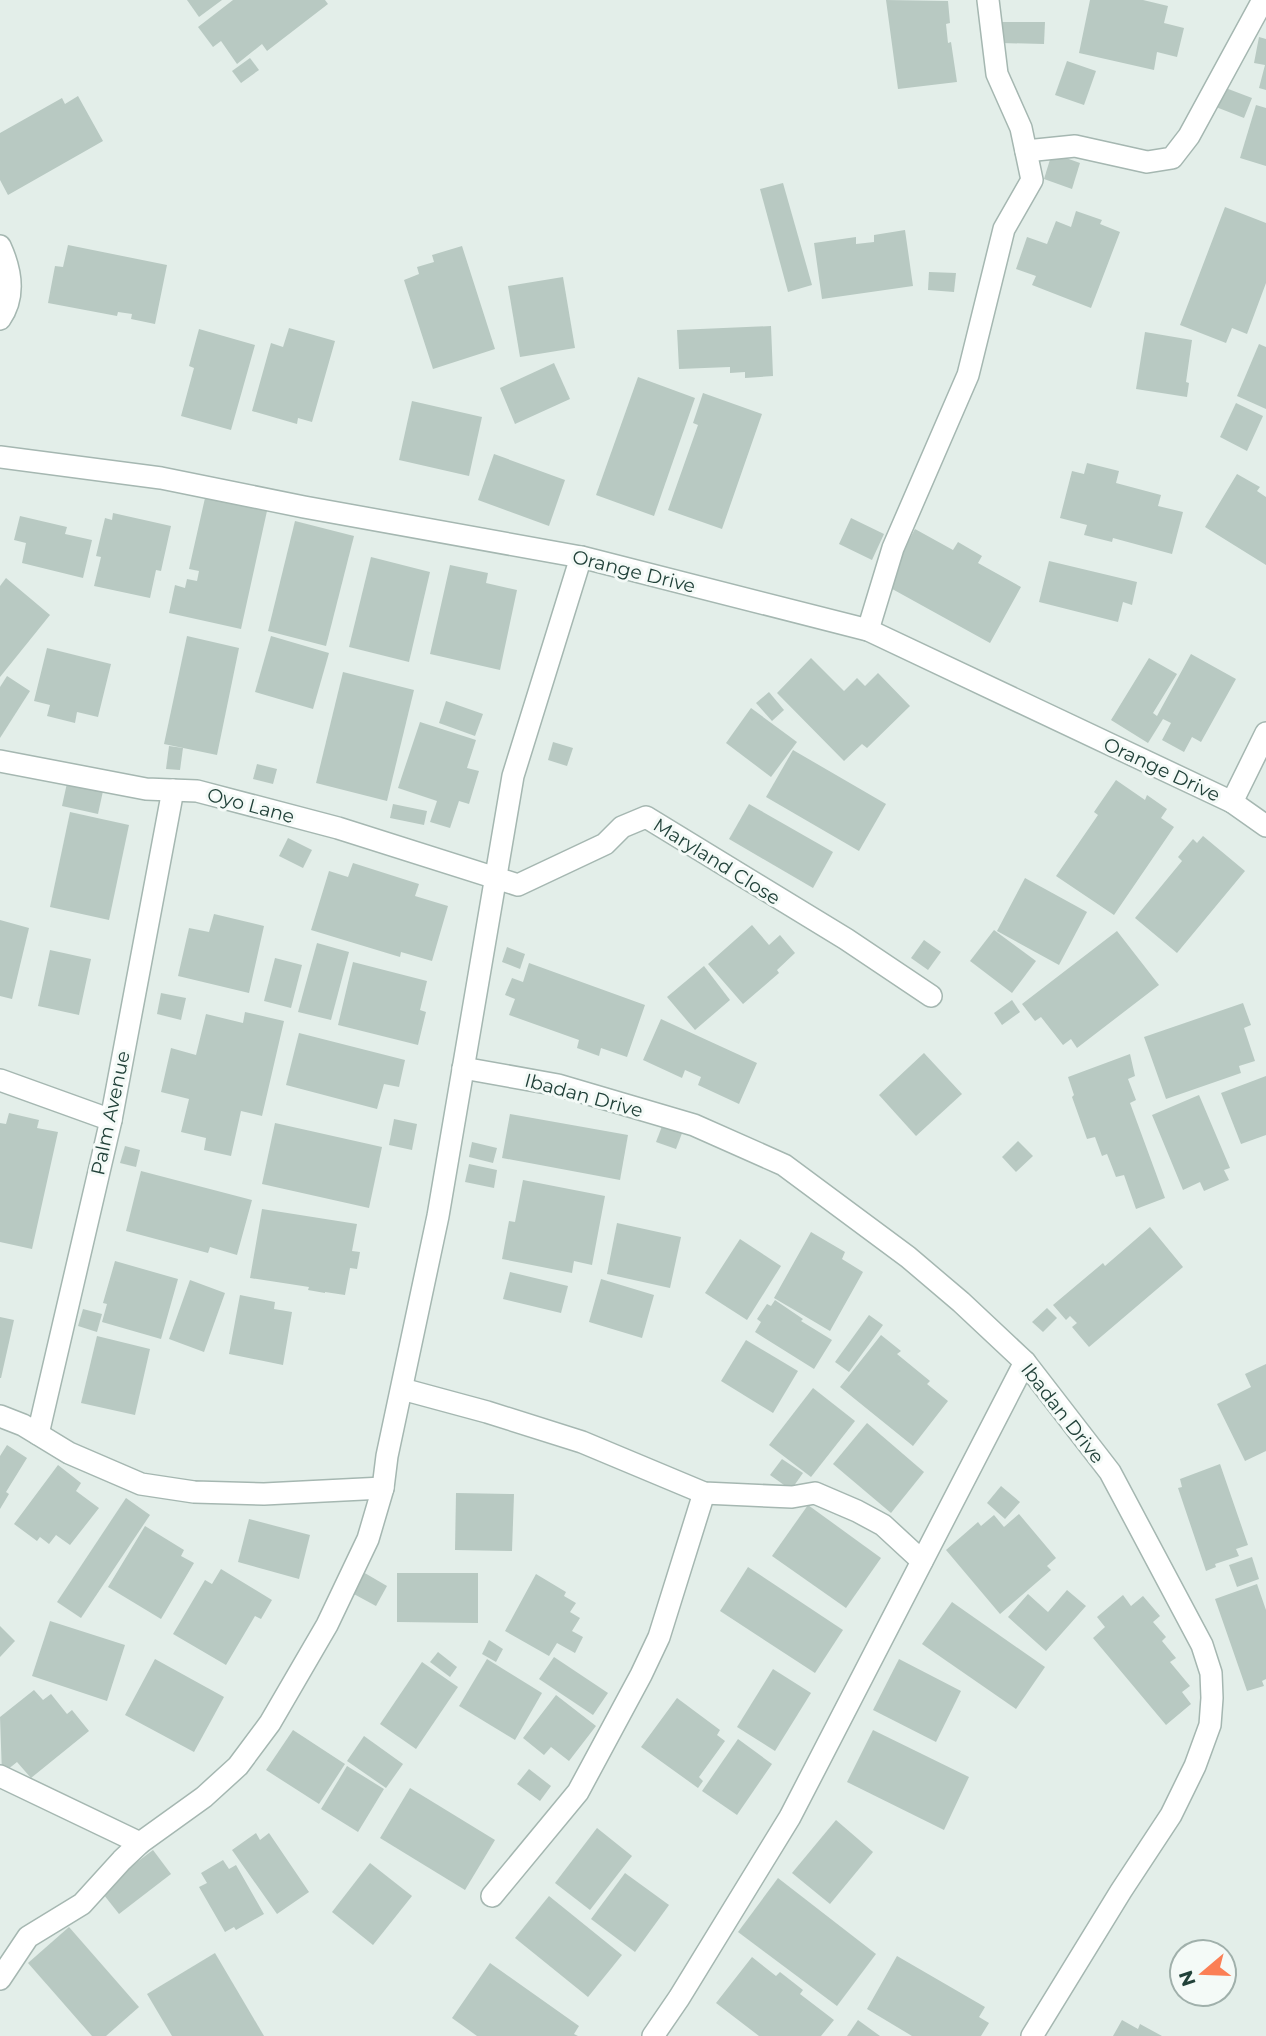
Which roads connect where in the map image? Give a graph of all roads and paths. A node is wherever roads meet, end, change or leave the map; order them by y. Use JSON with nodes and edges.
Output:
{"nodes":[{"id":1,"x":988,"y":0,"type":"edge"},
{"id":2,"x":1263,"y":0,"type":"edge"},
{"id":3,"x":1026,"y":151,"type":"junction"},
{"id":4,"x":0,"y":246,"type":"edge"},
{"id":5,"x":0,"y":318,"type":"edge"},
{"id":6,"x":0,"y":457,"type":"edge"},
{"id":7,"x":581,"y":557,"type":"junction"},
{"id":8,"x":868,"y":630,"type":"junction"},
{"id":9,"x":1266,"y":733,"type":"edge"},
{"id":10,"x":0,"y":761,"type":"edge"},
{"id":11,"x":173,"y":790,"type":"junction"},
{"id":12,"x":1232,"y":802,"type":"junction"},
{"id":13,"x":1266,"y":826,"type":"edge"},
{"id":14,"x":496,"y":879,"type":"junction"},
{"id":15,"x":931,"y":996,"type":"dead end"},
{"id":16,"x":463,"y":1068,"type":"junction"},
{"id":17,"x":0,"y":1080,"type":"edge"},
{"id":18,"x":110,"y":1120,"type":"junction"},
{"id":19,"x":1024,"y":1362,"type":"junction"},
{"id":20,"x":402,"y":1389,"type":"junction"},
{"id":21,"x":0,"y":1416,"type":"edge"},
{"id":22,"x":38,"y":1434,"type":"junction"},
{"id":23,"x":383,"y":1488,"type":"junction"},
{"id":24,"x":704,"y":1493,"type":"junction"},
{"id":25,"x":922,"y":1561,"type":"junction"},
{"id":26,"x":0,"y":1776,"type":"edge"},
{"id":27,"x":140,"y":1843,"type":"junction"},
{"id":28,"x":492,"y":1896,"type":"dead end"},
{"id":29,"x":0,"y":1979,"type":"edge"},
{"id":30,"x":653,"y":2036,"type":"edge"},
{"id":31,"x":1032,"y":2036,"type":"edge"}],
"edges":[{"from":1,"to":3,"type":"street"},
{"from":2,"to":3,"type":"street"},
{"from":3,"to":8,"type":"street"},
{"from":4,"to":5,"type":"street"},
{"from":6,"to":7,"type":"street","name":"Orange Drive"},
{"from":7,"to":8,"type":"street","name":"Orange Drive"},
{"from":7,"to":14,"type":"street"},
{"from":8,"to":12,"type":"street","name":"Orange Drive"},
{"from":9,"to":12,"type":"street"},
{"from":10,"to":11,"type":"street","name":"Oyo Lane"},
{"from":11,"to":14,"type":"street","name":"Oyo Lane"},
{"from":11,"to":18,"type":"street","name":"Palm Avenue"},
{"from":12,"to":13,"type":"street","name":"Orange Drive"},
{"from":14,"to":15,"type":"street","name":"Maryland Close"},
{"from":14,"to":16,"type":"street"},
{"from":16,"to":19,"type":"street","name":"Ibadan Drive"},
{"from":16,"to":20,"type":"street"},
{"from":17,"to":18,"type":"street"},
{"from":18,"to":22,"type":"street","name":"Palm Avenue"},
{"from":19,"to":25,"type":"street"},
{"from":19,"to":31,"type":"street","name":"Ibadan Drive"},
{"from":20,"to":23,"type":"street"},
{"from":20,"to":24,"type":"street"},
{"from":21,"to":22,"type":"street"},
{"from":22,"to":23,"type":"street"},
{"from":23,"to":27,"type":"street"},
{"from":24,"to":25,"type":"street"},
{"from":24,"to":28,"type":"street"},
{"from":25,"to":30,"type":"street"},
{"from":26,"to":27,"type":"street"},
{"from":27,"to":29,"type":"street"}]}
